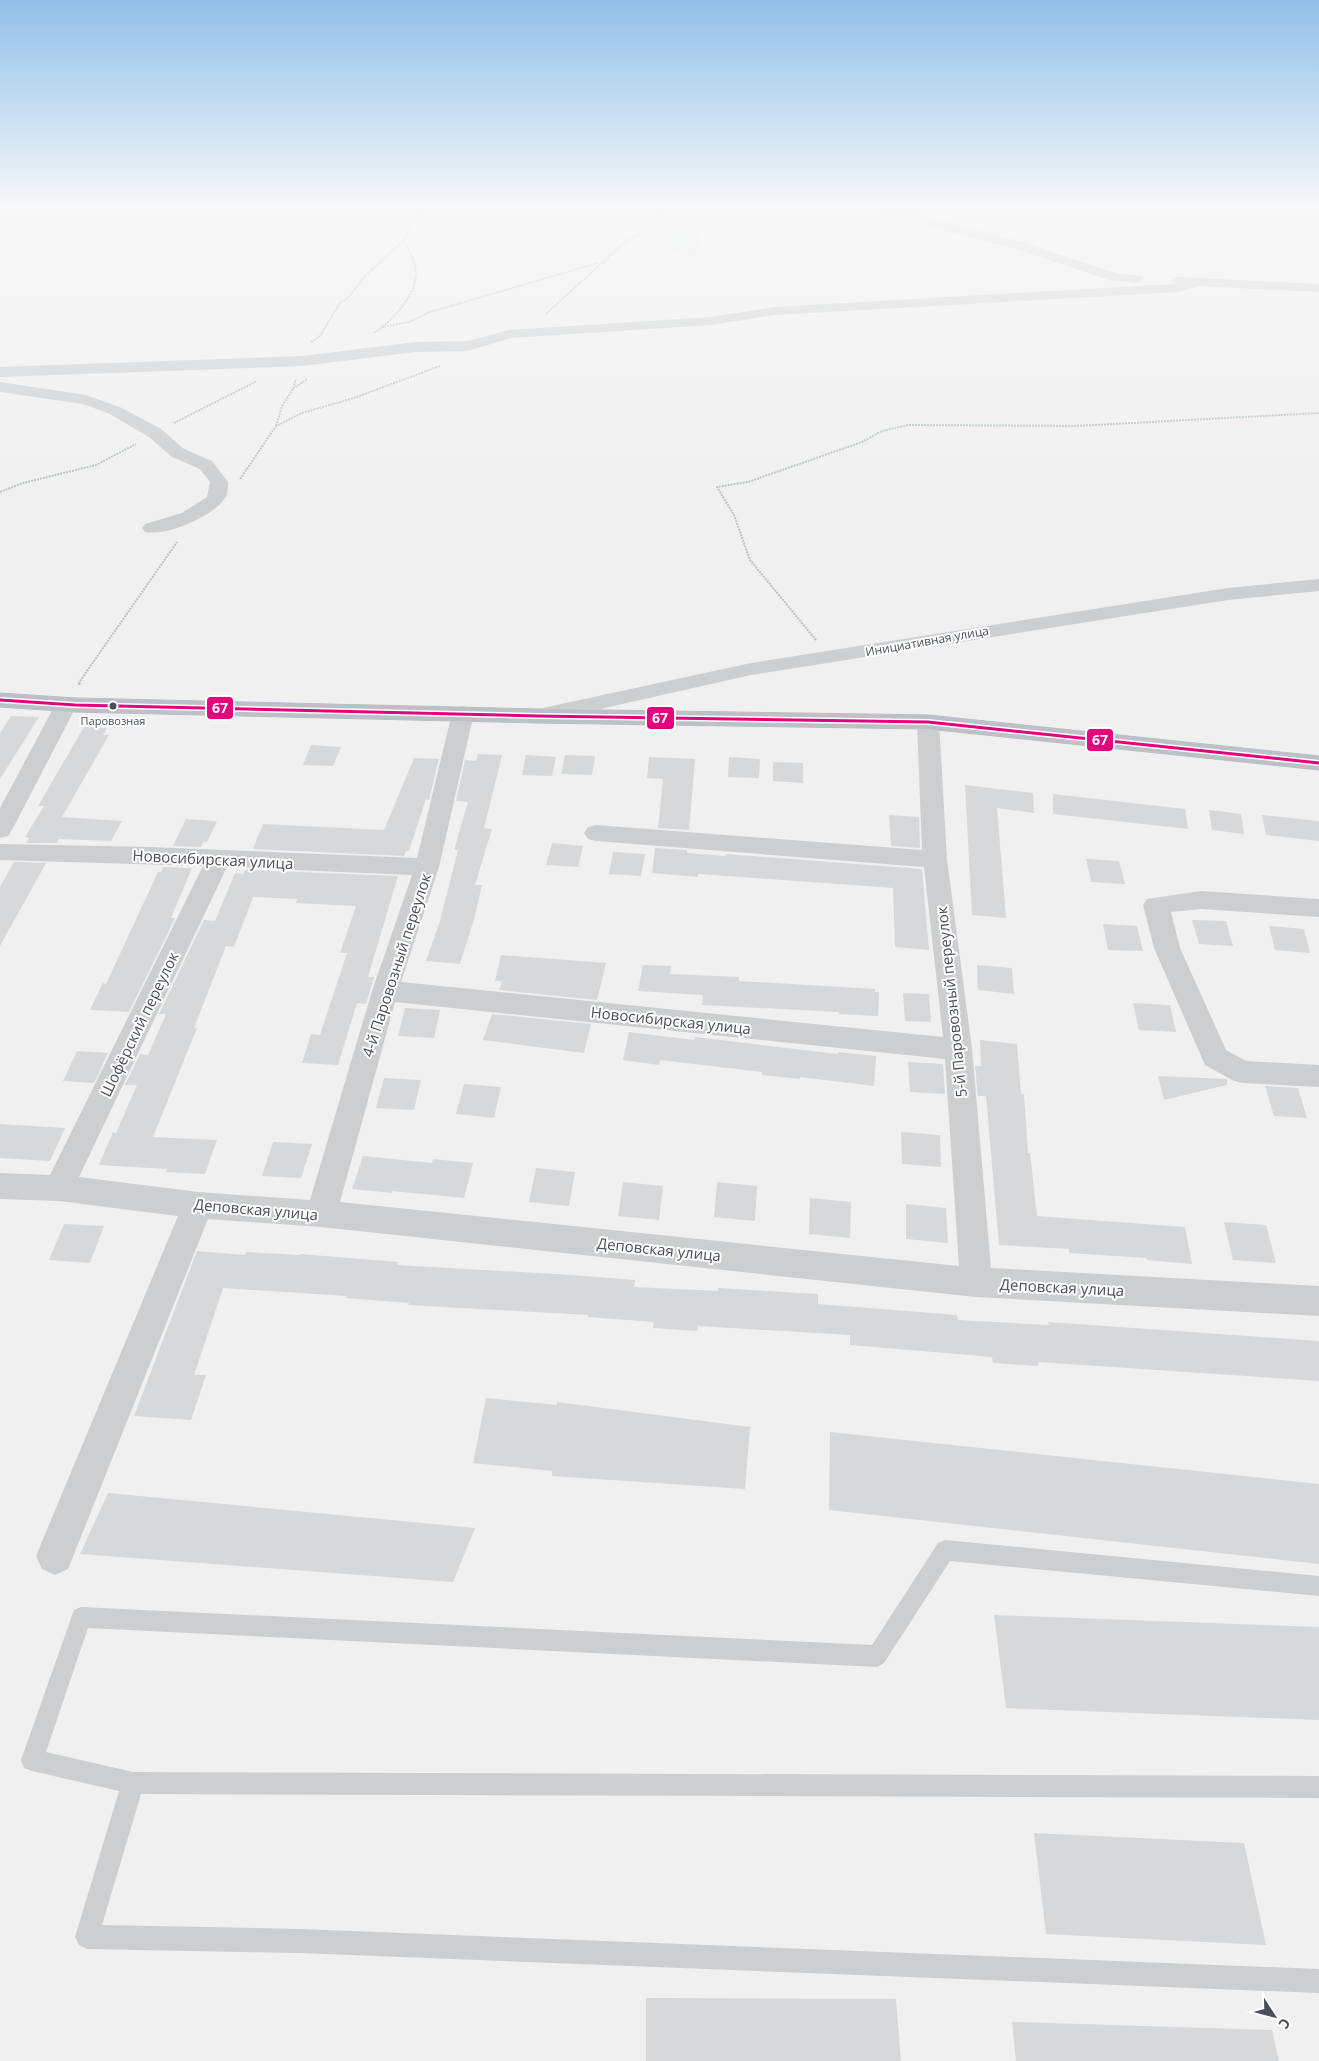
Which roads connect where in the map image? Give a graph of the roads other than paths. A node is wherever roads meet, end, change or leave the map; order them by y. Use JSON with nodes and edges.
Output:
{"nodes":[{"id":1,"x":898,"y":304,"type":"edge"},
{"id":2,"x":0,"y":372,"type":"edge"},
{"id":3,"x":0,"y":387,"type":"edge"},
{"id":4,"x":151,"y":528,"type":"dead end"},
{"id":5,"x":1319,"y":585,"type":"edge"},
{"id":6,"x":0,"y":700,"type":"edge"},
{"id":7,"x":70,"y":705,"type":"junction"},
{"id":8,"x":463,"y":714,"type":"junction"},
{"id":9,"x":538,"y":716,"type":"junction"},
{"id":10,"x":928,"y":722,"type":"junction"},
{"id":11,"x":1319,"y":763,"type":"edge"},
{"id":12,"x":0,"y":830,"type":"edge"},
{"id":13,"x":596,"y":833,"type":"dead end"},
{"id":14,"x":0,"y":852,"type":"edge"},
{"id":15,"x":935,"y":858,"type":"junction"},
{"id":16,"x":218,"y":859,"type":"junction"},
{"id":17,"x":427,"y":867,"type":"junction"},
{"id":18,"x":1319,"y":908,"type":"edge"},
{"id":19,"x":385,"y":991,"type":"junction"},
{"id":20,"x":958,"y":1049,"type":"junction"},
{"id":21,"x":1319,"y":1076,"type":"edge"},
{"id":22,"x":0,"y":1186,"type":"edge"},
{"id":23,"x":60,"y":1188,"type":"junction"},
{"id":24,"x":198,"y":1205,"type":"junction"},
{"id":25,"x":321,"y":1214,"type":"junction"},
{"id":26,"x":976,"y":1282,"type":"junction"},
{"id":27,"x":1319,"y":1301,"type":"edge"},
{"id":28,"x":55,"y":1556,"type":"dead end"},
{"id":29,"x":1319,"y":1586,"type":"edge"},
{"id":30,"x":133,"y":1783,"type":"junction"},
{"id":31,"x":1319,"y":1787,"type":"edge"},
{"id":32,"x":1319,"y":1981,"type":"edge"}],
"edges":[{"from":1,"to":2,"type":"street"},
{"from":3,"to":4,"type":"street"},
{"from":5,"to":9,"type":"street","name":"Инициативная улица"},
{"from":6,"to":7,"type":"highway"},
{"from":7,"to":8,"type":"highway"},
{"from":7,"to":12,"type":"street"},
{"from":8,"to":9,"type":"highway"},
{"from":8,"to":17,"type":"street","name":"4-й Паровозный переулок"},
{"from":9,"to":10,"type":"highway"},
{"from":10,"to":11,"type":"highway"},
{"from":10,"to":15,"type":"street","name":"5-й Паровозный переулок"},
{"from":13,"to":15,"type":"street"},
{"from":14,"to":16,"type":"street","name":"Новосибирская улица"},
{"from":15,"to":20,"type":"street","name":"5-й Паровозный переулок"},
{"from":16,"to":17,"type":"street","name":"Новосибирская улица"},
{"from":16,"to":23,"type":"street","name":"Шофёрский переулок"},
{"from":17,"to":19,"type":"street","name":"4-й Паровозный переулок"},
{"from":18,"to":21,"type":"street"},
{"from":19,"to":20,"type":"street","name":"Новосибирская улица"},
{"from":19,"to":25,"type":"street","name":"4-й Паровозный переулок"},
{"from":20,"to":26,"type":"street","name":"5-й Паровозный переулок"},
{"from":22,"to":23,"type":"street","name":"Деповская улица"},
{"from":23,"to":24,"type":"street","name":"Деповская улица"},
{"from":24,"to":25,"type":"street","name":"Деповская улица"},
{"from":24,"to":28,"type":"street"},
{"from":25,"to":26,"type":"street","name":"Деповская улица"},
{"from":26,"to":27,"type":"street","name":"Деповская улица"},
{"from":29,"to":30,"type":"lane"},
{"from":30,"to":31,"type":"lane"},
{"from":30,"to":32,"type":"lane"}]}
